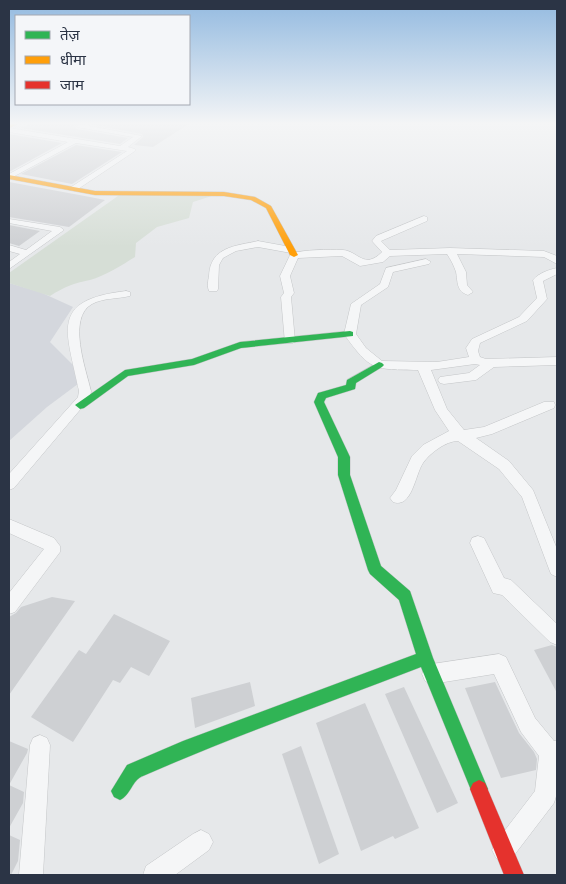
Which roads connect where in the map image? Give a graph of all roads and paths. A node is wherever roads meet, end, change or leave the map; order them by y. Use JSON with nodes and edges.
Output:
{"nodes":[{"id":1,"x":32,"y":164,"type":"edge"},
{"id":2,"x":111,"y":164,"type":"edge"},
{"id":3,"x":9,"y":177,"type":"edge"},
{"id":4,"x":72,"y":190,"type":"junction"},
{"id":5,"x":424,"y":219,"type":"dead end"},
{"id":6,"x":9,"y":221,"type":"edge"},
{"id":7,"x":9,"y":248,"type":"edge"},
{"id":8,"x":450,"y":251,"type":"junction"},
{"id":9,"x":28,"y":252,"type":"junction"},
{"id":10,"x":292,"y":252,"type":"junction"},
{"id":11,"x":387,"y":253,"type":"junction"},
{"id":12,"x":557,"y":261,"type":"edge"},
{"id":13,"x":426,"y":262,"type":"dead end"},
{"id":14,"x":9,"y":266,"type":"edge"},
{"id":15,"x":557,"y":271,"type":"edge"},
{"id":16,"x":213,"y":289,"type":"dead end"},
{"id":17,"x":468,"y":292,"type":"dead end"},
{"id":18,"x":126,"y":294,"type":"dead end"},
{"id":19,"x":350,"y":334,"type":"junction"},
{"id":20,"x":289,"y":341,"type":"junction"},
{"id":21,"x":476,"y":360,"type":"junction"},
{"id":22,"x":557,"y":361,"type":"edge"},
{"id":23,"x":490,"y":363,"type":"junction"},
{"id":24,"x":379,"y":364,"type":"junction"},
{"id":25,"x":422,"y":366,"type":"junction"},
{"id":26,"x":444,"y":380,"type":"dead end"},
{"id":27,"x":80,"y":405,"type":"junction"},
{"id":28,"x":549,"y":405,"type":"dead end"},
{"id":29,"x":459,"y":434,"type":"junction"},
{"id":30,"x":9,"y":484,"type":"edge"},
{"id":31,"x":398,"y":498,"type":"dead end"},
{"id":32,"x":9,"y":526,"type":"edge"},
{"id":33,"x":478,"y":543,"type":"dead end"},
{"id":34,"x":557,"y":569,"type":"edge"},
{"id":35,"x":9,"y":606,"type":"edge"},
{"id":36,"x":557,"y":636,"type":"edge"},
{"id":37,"x":428,"y":666,"type":"junction"},
{"id":38,"x":40,"y":745,"type":"dead end"},
{"id":39,"x":554,"y":752,"type":"edge"},
{"id":40,"x":120,"y":791,"type":"dead end"},
{"id":41,"x":201,"y":842,"type":"dead end"},
{"id":42,"x":503,"y":851,"type":"junction"},
{"id":43,"x":31,"y":875,"type":"edge"},
{"id":44,"x":155,"y":875,"type":"edge"},
{"id":45,"x":514,"y":875,"type":"edge"}],
"edges":[{"from":1,"to":3,"type":"street"},
{"from":2,"to":4,"type":"street"},
{"from":3,"to":4,"type":"street"},
{"from":4,"to":10,"type":"street"},
{"from":5,"to":11,"type":"street"},
{"from":6,"to":9,"type":"street"},
{"from":7,"to":9,"type":"street"},
{"from":8,"to":11,"type":"street"},
{"from":8,"to":12,"type":"street"},
{"from":8,"to":17,"type":"street"},
{"from":9,"to":14,"type":"street"},
{"from":10,"to":11,"type":"street"},
{"from":10,"to":16,"type":"street"},
{"from":10,"to":20,"type":"street"},
{"from":13,"to":19,"type":"street"},
{"from":15,"to":21,"type":"street"},
{"from":18,"to":27,"type":"street"},
{"from":19,"to":20,"type":"street"},
{"from":19,"to":24,"type":"street"},
{"from":20,"to":27,"type":"street"},
{"from":21,"to":23,"type":"street"},
{"from":21,"to":25,"type":"street"},
{"from":22,"to":23,"type":"street"},
{"from":23,"to":26,"type":"street"},
{"from":24,"to":25,"type":"street"},
{"from":24,"to":37,"type":"street"},
{"from":25,"to":29,"type":"street"},
{"from":27,"to":30,"type":"street"},
{"from":28,"to":29,"type":"street"},
{"from":29,"to":31,"type":"street"},
{"from":29,"to":34,"type":"street"},
{"from":32,"to":35,"type":"street"},
{"from":33,"to":36,"type":"street"},
{"from":37,"to":39,"type":"street"},
{"from":37,"to":40,"type":"street"},
{"from":37,"to":42,"type":"street"},
{"from":38,"to":43,"type":"street"},
{"from":39,"to":42,"type":"street"},
{"from":41,"to":44,"type":"street"},
{"from":42,"to":45,"type":"street"}]}
